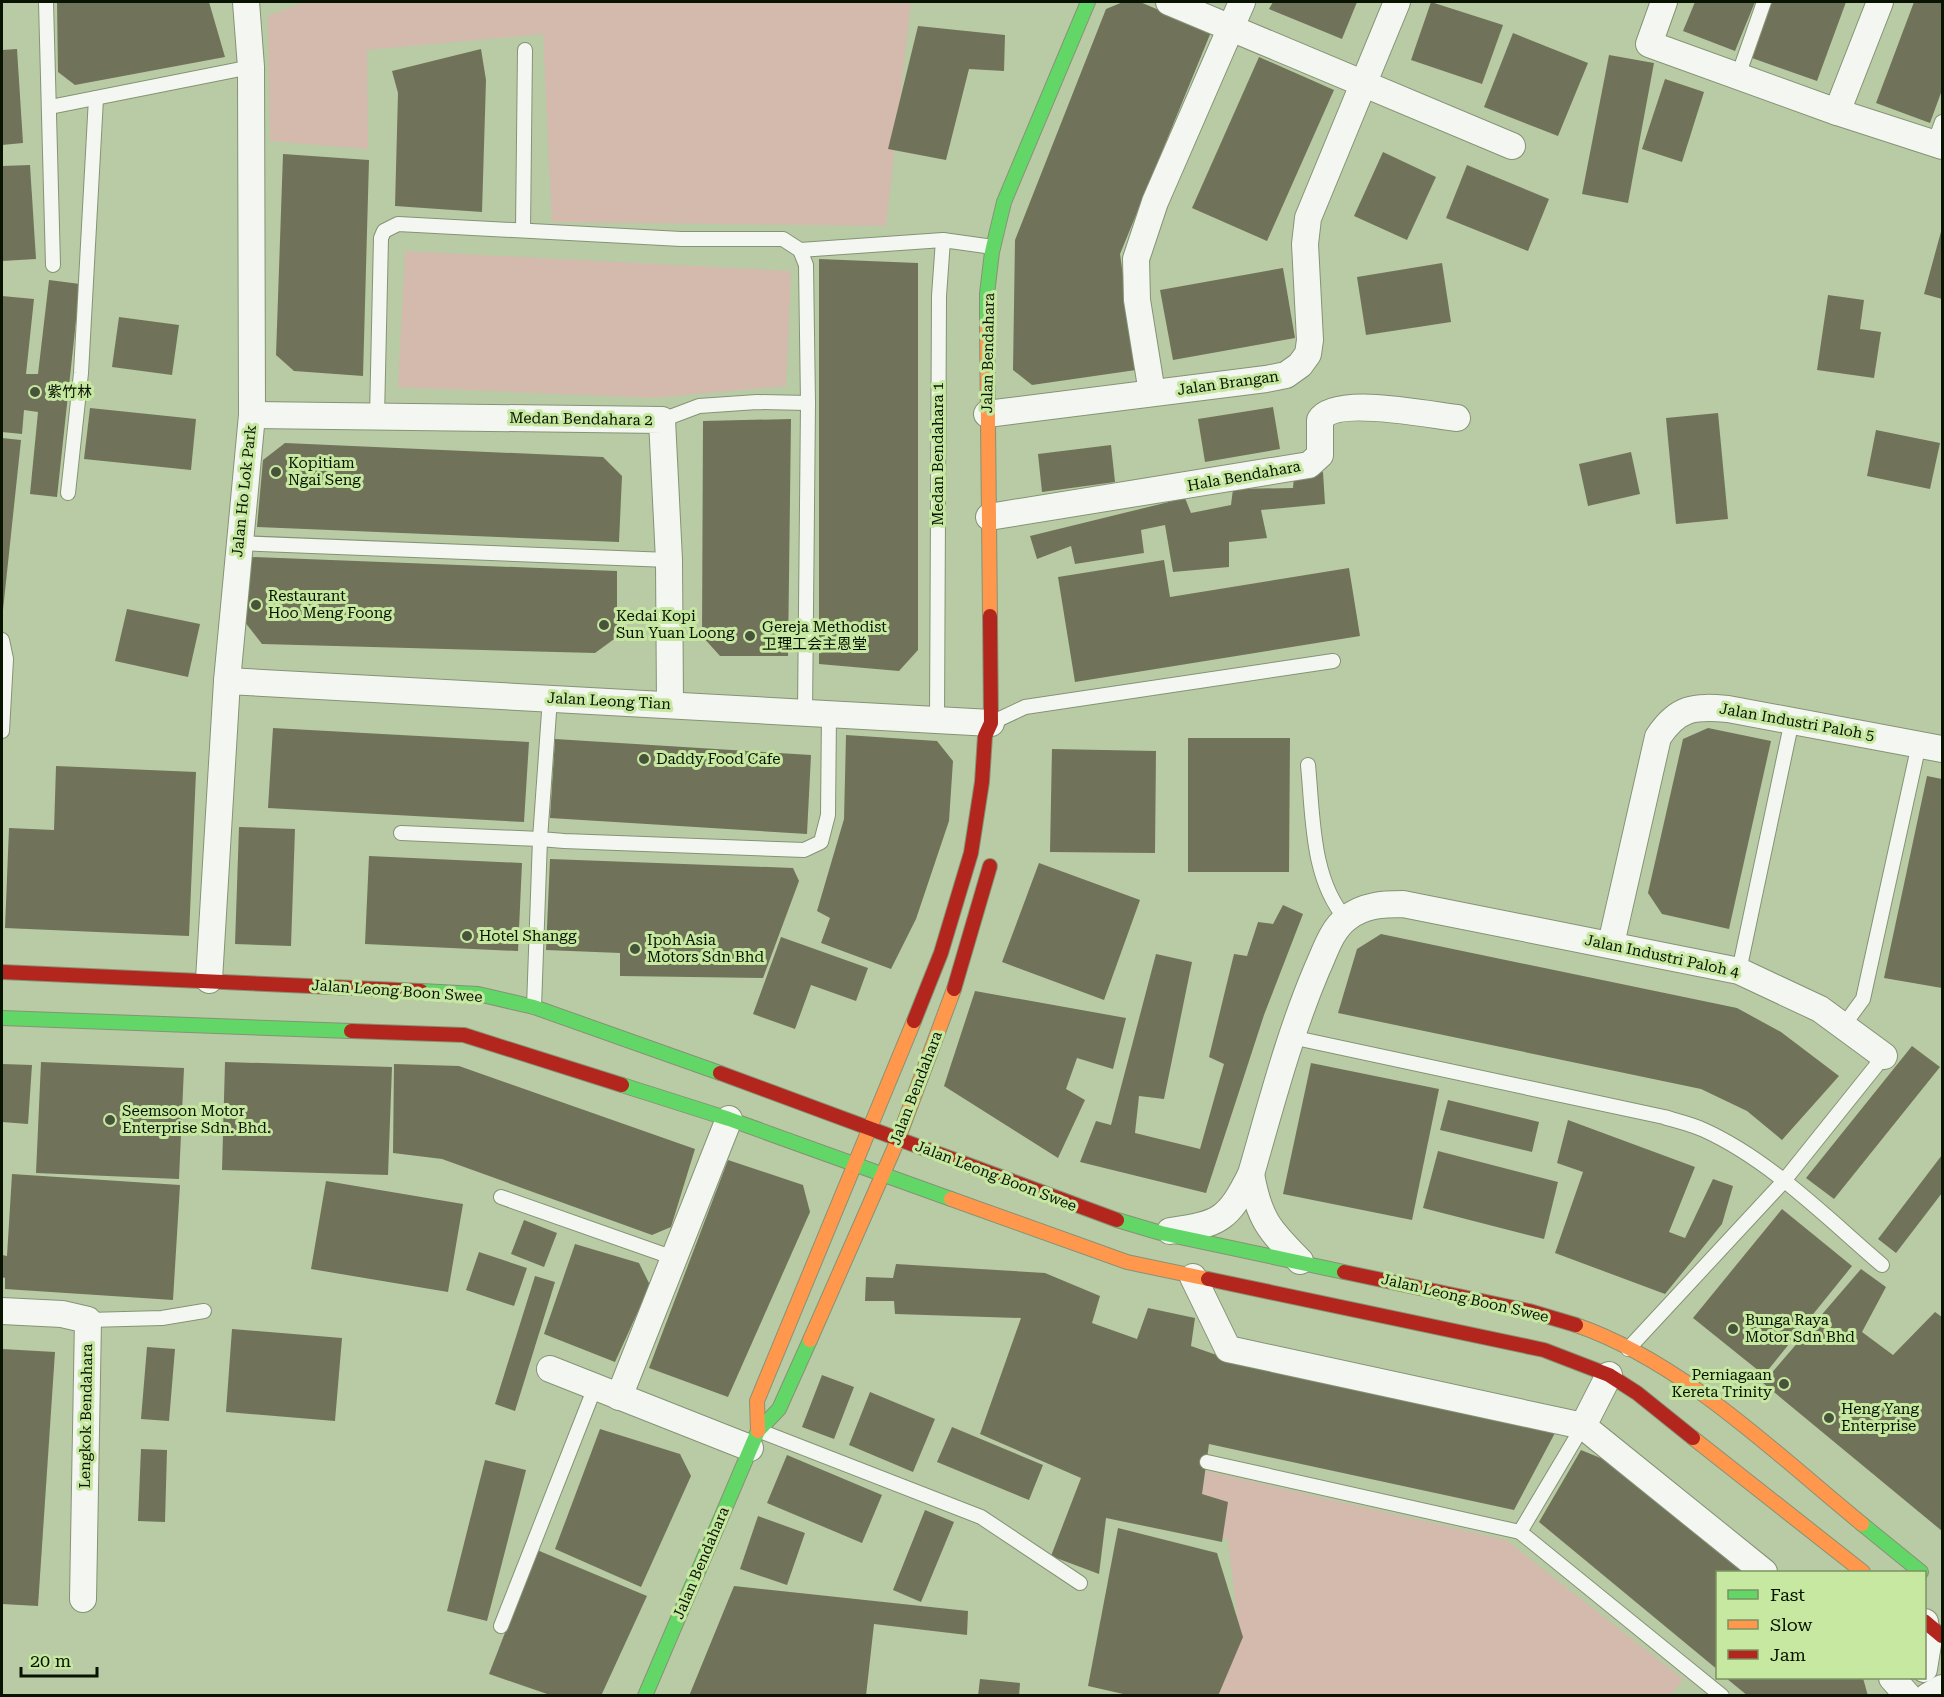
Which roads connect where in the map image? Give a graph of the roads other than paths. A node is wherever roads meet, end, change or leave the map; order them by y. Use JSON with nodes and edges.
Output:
{"nodes":[{"id":1,"x":46,"y":2,"type":"edge"},
{"id":2,"x":246,"y":2,"type":"edge"},
{"id":3,"x":1088,"y":2,"type":"edge"},
{"id":4,"x":1169,"y":2,"type":"edge"},
{"id":5,"x":1242,"y":2,"type":"edge"},
{"id":6,"x":1397,"y":2,"type":"edge"},
{"id":7,"x":1664,"y":2,"type":"edge"},
{"id":8,"x":1764,"y":2,"type":"edge"},
{"id":9,"x":1880,"y":2,"type":"edge"},
{"id":10,"x":1232,"y":28,"type":"junction"},
{"id":11,"x":525,"y":50,"type":"dead end"},
{"id":12,"x":251,"y":67,"type":"junction"},
{"id":13,"x":1738,"y":76,"type":"junction"},
{"id":14,"x":1362,"y":83,"type":"junction"},
{"id":15,"x":96,"y":98,"type":"junction"},
{"id":16,"x":50,"y":107,"type":"junction"},
{"id":17,"x":1837,"y":112,"type":"junction"},
{"id":18,"x":1940,"y":137,"type":"edge"},
{"id":19,"x":1512,"y":146,"type":"dead end"},
{"id":20,"x":523,"y":230,"type":"junction"},
{"id":21,"x":943,"y":240,"type":"junction"},
{"id":22,"x":993,"y":248,"type":"junction"},
{"id":23,"x":800,"y":250,"type":"junction"},
{"id":24,"x":53,"y":264,"type":"dead end"},
{"id":25,"x":1152,"y":393,"type":"junction"},
{"id":26,"x":808,"y":403,"type":"junction"},
{"id":27,"x":987,"y":414,"type":"junction"},
{"id":28,"x":252,"y":415,"type":"junction"},
{"id":29,"x":377,"y":417,"type":"junction"},
{"id":30,"x":1457,"y":418,"type":"dead end"},
{"id":31,"x":662,"y":420,"type":"junction"},
{"id":32,"x":68,"y":493,"type":"dead end"},
{"id":33,"x":989,"y":517,"type":"junction"},
{"id":34,"x":238,"y":543,"type":"junction"},
{"id":35,"x":669,"y":560,"type":"junction"},
{"id":36,"x":2,"y":640,"type":"edge"},
{"id":37,"x":1334,"y":661,"type":"dead end"},
{"id":38,"x":227,"y":681,"type":"junction"},
{"id":39,"x":550,"y":698,"type":"junction"},
{"id":40,"x":670,"y":705,"type":"junction"},
{"id":41,"x":817,"y":713,"type":"junction"},
{"id":42,"x":937,"y":720,"type":"junction"},
{"id":43,"x":1792,"y":720,"type":"junction"},
{"id":44,"x":991,"y":723,"type":"junction"},
{"id":45,"x":2,"y":731,"type":"edge"},
{"id":46,"x":1931,"y":746,"type":"edge"},
{"id":47,"x":1308,"y":765,"type":"dead end"},
{"id":48,"x":998,"y":766,"type":"dead end"},
{"id":49,"x":400,"y":833,"type":"dead end"},
{"id":50,"x":540,"y":839,"type":"junction"},
{"id":51,"x":993,"y":854,"type":"dead end"},
{"id":52,"x":1346,"y":919,"type":"junction"},
{"id":53,"x":1611,"y":944,"type":"junction"},
{"id":54,"x":1739,"y":971,"type":"junction"},
{"id":55,"x":2,"y":972,"type":"edge"},
{"id":56,"x":209,"y":980,"type":"junction"},
{"id":57,"x":534,"y":1007,"type":"junction"},
{"id":58,"x":2,"y":1018,"type":"edge"},
{"id":59,"x":1844,"y":1025,"type":"junction"},
{"id":60,"x":1291,"y":1037,"type":"junction"},
{"id":61,"x":1884,"y":1056,"type":"joint"},
{"id":62,"x":729,"y":1119,"type":"junction"},
{"id":63,"x":869,"y":1127,"type":"junction"},
{"id":64,"x":897,"y":1138,"type":"junction"},
{"id":65,"x":876,"y":1150,"type":"junction"},
{"id":66,"x":855,"y":1163,"type":"junction"},
{"id":67,"x":883,"y":1173,"type":"junction"},
{"id":68,"x":1251,"y":1174,"type":"junction"},
{"id":69,"x":1783,"y":1182,"type":"junction"},
{"id":70,"x":501,"y":1197,"type":"dead end"},
{"id":71,"x":1161,"y":1233,"type":"junction"},
{"id":72,"x":674,"y":1258,"type":"junction"},
{"id":73,"x":1300,"y":1261,"type":"junction"},
{"id":74,"x":1882,"y":1265,"type":"dead end"},
{"id":75,"x":1193,"y":1277,"type":"junction"},
{"id":76,"x":2,"y":1311,"type":"edge"},
{"id":77,"x":204,"y":1311,"type":"dead end"},
{"id":78,"x":88,"y":1320,"type":"junction"},
{"id":79,"x":1628,"y":1348,"type":"junction"},
{"id":80,"x":550,"y":1369,"type":"dead end"},
{"id":81,"x":1609,"y":1375,"type":"junction"},
{"id":82,"x":595,"y":1387,"type":"junction"},
{"id":83,"x":620,"y":1397,"type":"junction"},
{"id":84,"x":1583,"y":1426,"type":"junction"},
{"id":85,"x":754,"y":1439,"type":"junction"},
{"id":86,"x":1207,"y":1462,"type":"dead end"},
{"id":87,"x":1520,"y":1532,"type":"junction"},
{"id":88,"x":1763,"y":1571,"type":"edge"},
{"id":89,"x":1862,"y":1571,"type":"edge"},
{"id":90,"x":1919,"y":1571,"type":"edge"},
{"id":91,"x":1080,"y":1583,"type":"dead end"},
{"id":92,"x":83,"y":1599,"type":"dead end"},
{"id":93,"x":1926,"y":1623,"type":"edge"},
{"id":94,"x":501,"y":1626,"type":"dead end"},
{"id":95,"x":1926,"y":1629,"type":"edge"},
{"id":96,"x":1942,"y":1636,"type":"edge"},
{"id":97,"x":1926,"y":1656,"type":"edge"},
{"id":98,"x":1894,"y":1679,"type":"edge"},
{"id":99,"x":1921,"y":1679,"type":"edge"},
{"id":100,"x":1942,"y":1688,"type":"edge"},
{"id":101,"x":645,"y":1695,"type":"edge"},
{"id":102,"x":1722,"y":1695,"type":"edge"},
{"id":103,"x":1908,"y":1695,"type":"edge"},
{"id":104,"x":1916,"y":1695,"type":"edge"},
{"id":105,"x":1928,"y":1695,"type":"edge"}],
"edges":[{"from":1,"to":16,"type":"lane"},
{"from":2,"to":12,"type":"street","name":"Jalan Ho Lok Park"},
{"from":3,"to":22,"type":"main road","name":"Jalan Bendahara"},
{"from":4,"to":10,"type":"street"},
{"from":5,"to":10,"type":"street"},
{"from":6,"to":14,"type":"street","name":"Jalan Brangan"},
{"from":7,"to":13,"type":"street"},
{"from":8,"to":13,"type":"lane"},
{"from":9,"to":17,"type":"street"},
{"from":10,"to":14,"type":"street"},
{"from":10,"to":25,"type":"street"},
{"from":11,"to":20,"type":"lane"},
{"from":12,"to":15,"type":"lane"},
{"from":12,"to":28,"type":"street","name":"Jalan Ho Lok Park"},
{"from":13,"to":17,"type":"street"},
{"from":14,"to":19,"type":"street"},
{"from":14,"to":25,"type":"street","name":"Jalan Brangan"},
{"from":15,"to":16,"type":"lane"},
{"from":15,"to":32,"type":"lane"},
{"from":16,"to":24,"type":"lane"},
{"from":17,"to":18,"type":"street"},
{"from":20,"to":23,"type":"lane"},
{"from":20,"to":29,"type":"lane"},
{"from":21,"to":22,"type":"lane"},
{"from":21,"to":23,"type":"lane"},
{"from":21,"to":42,"type":"lane","name":"Medan Bendahara 1"},
{"from":22,"to":27,"type":"main road","name":"Jalan Bendahara"},
{"from":23,"to":26,"type":"lane"},
{"from":25,"to":27,"type":"street","name":"Jalan Brangan"},
{"from":26,"to":31,"type":"lane"},
{"from":26,"to":41,"type":"lane"},
{"from":27,"to":33,"type":"main road","name":"Jalan Bendahara"},
{"from":28,"to":29,"type":"street","name":"Medan Bendahara 2"},
{"from":28,"to":34,"type":"street","name":"Jalan Ho Lok Park"},
{"from":29,"to":31,"type":"street","name":"Medan Bendahara 2"},
{"from":30,"to":33,"type":"street","name":"Hala Bendahara"},
{"from":31,"to":35,"type":"street","name":"Medan Bendahara 2"},
{"from":33,"to":44,"type":"main road","name":"Jalan Bendahara"},
{"from":34,"to":35,"type":"lane"},
{"from":34,"to":38,"type":"street","name":"Jalan Ho Lok Park"},
{"from":35,"to":40,"type":"street","name":"Medan Bendahara 2"},
{"from":36,"to":45,"type":"lane"},
{"from":37,"to":44,"type":"lane"},
{"from":38,"to":39,"type":"street","name":"Jalan Leong Tian"},
{"from":38,"to":56,"type":"street","name":"Jalan Ho Lok Park"},
{"from":39,"to":40,"type":"street","name":"Jalan Leong Tian"},
{"from":39,"to":50,"type":"lane"},
{"from":40,"to":41,"type":"street","name":"Jalan Leong Tian"},
{"from":41,"to":42,"type":"street","name":"Jalan Leong Tian"},
{"from":41,"to":50,"type":"lane"},
{"from":42,"to":44,"type":"street","name":"Jalan Leong Tian"},
{"from":43,"to":46,"type":"street","name":"Jalan Industri Paloh 5"},
{"from":43,"to":53,"type":"street","name":"Jalan Industri Paloh 5"},
{"from":43,"to":54,"type":"lane"},
{"from":44,"to":48,"type":"main road","name":"Jalan Bendahara"},
{"from":44,"to":63,"type":"main road","name":"Jalan Bendahara"},
{"from":46,"to":59,"type":"lane"},
{"from":47,"to":52,"type":"lane"},
{"from":49,"to":50,"type":"lane"},
{"from":50,"to":57,"type":"lane"},
{"from":51,"to":64,"type":"main road","name":"Jalan Bendahara"},
{"from":52,"to":53,"type":"street","name":"Jalan Industri Paloh 4"},
{"from":52,"to":60,"type":"street","name":"Jalan Industri Paloh 4"},
{"from":53,"to":54,"type":"street","name":"Jalan Industri Paloh 4"},
{"from":54,"to":59,"type":"street","name":"Jalan Industri Paloh 4"},
{"from":55,"to":56,"type":"main road","name":"Jalan Leong Boon Swee"},
{"from":56,"to":57,"type":"main road","name":"Jalan Leong Boon Swee"},
{"from":57,"to":63,"type":"main road","name":"Jalan Leong Boon Swee"},
{"from":58,"to":62,"type":"main road","name":"Jalan Leong Boon Swee"},
{"from":59,"to":61,"type":"street","name":"Jalan Industri Paloh 4"},
{"from":60,"to":68,"type":"street","name":"Jalan Industri Paloh 4"},
{"from":60,"to":69,"type":"lane"},
{"from":61,"to":69,"type":"lane","name":"Jalan Industri Paloh 4"},
{"from":62,"to":66,"type":"main road","name":"Jalan Leong Boon Swee"},
{"from":62,"to":72,"type":"street"},
{"from":63,"to":64,"type":"main road","name":"Jalan Leong Boon Swee"},
{"from":63,"to":65,"type":"main road"},
{"from":63,"to":66,"type":"main road","name":"Jalan Bendahara"},
{"from":64,"to":65,"type":"main road"},
{"from":64,"to":67,"type":"main road","name":"Jalan Bendahara"},
{"from":64,"to":71,"type":"main road","name":"Jalan Leong Boon Swee"},
{"from":65,"to":66,"type":"main road"},
{"from":65,"to":67,"type":"main road"},
{"from":66,"to":67,"type":"main road","name":"Jalan Leong Boon Swee"},
{"from":66,"to":85,"type":"main road","name":"Jalan Bendahara"},
{"from":67,"to":75,"type":"main road","name":"Jalan Leong Boon Swee"},
{"from":67,"to":85,"type":"main road","name":"Jalan Bendahara"},
{"from":68,"to":71,"type":"street","name":"Jalan Industri Paloh 4"},
{"from":68,"to":73,"type":"street","name":"Jalan Industri Paloh 4"},
{"from":69,"to":74,"type":"lane"},
{"from":69,"to":79,"type":"lane","name":"Jalan Industri Paloh 4"},
{"from":70,"to":72,"type":"lane"},
{"from":71,"to":73,"type":"main road","name":"Jalan Leong Boon Swee"},
{"from":72,"to":83,"type":"street"},
{"from":73,"to":79,"type":"main road","name":"Jalan Leong Boon Swee"},
{"from":75,"to":81,"type":"main road","name":"Jalan Leong Boon Swee"},
{"from":75,"to":84,"type":"street"},
{"from":76,"to":78,"type":"street"},
{"from":77,"to":78,"type":"lane"},
{"from":78,"to":92,"type":"street","name":"Lengkok Bendahara"},
{"from":79,"to":90,"type":"main road","name":"Jalan Leong Boon Swee"},
{"from":80,"to":82,"type":"street"},
{"from":81,"to":84,"type":"street"},
{"from":81,"to":89,"type":"main road","name":"Jalan Leong Boon Swee"},
{"from":82,"to":83,"type":"street"},
{"from":82,"to":94,"type":"lane"},
{"from":83,"to":85,"type":"street"},
{"from":84,"to":87,"type":"lane"},
{"from":84,"to":88,"type":"street"},
{"from":85,"to":91,"type":"lane"},
{"from":85,"to":101,"type":"main road","name":"Jalan Bendahara"},
{"from":86,"to":87,"type":"lane"},
{"from":87,"to":102,"type":"lane"},
{"from":93,"to":96,"type":"main road"},
{"from":95,"to":97,"type":"street"},
{"from":98,"to":103,"type":"street"},
{"from":99,"to":104,"type":"street"},
{"from":100,"to":105,"type":"street"}]}
